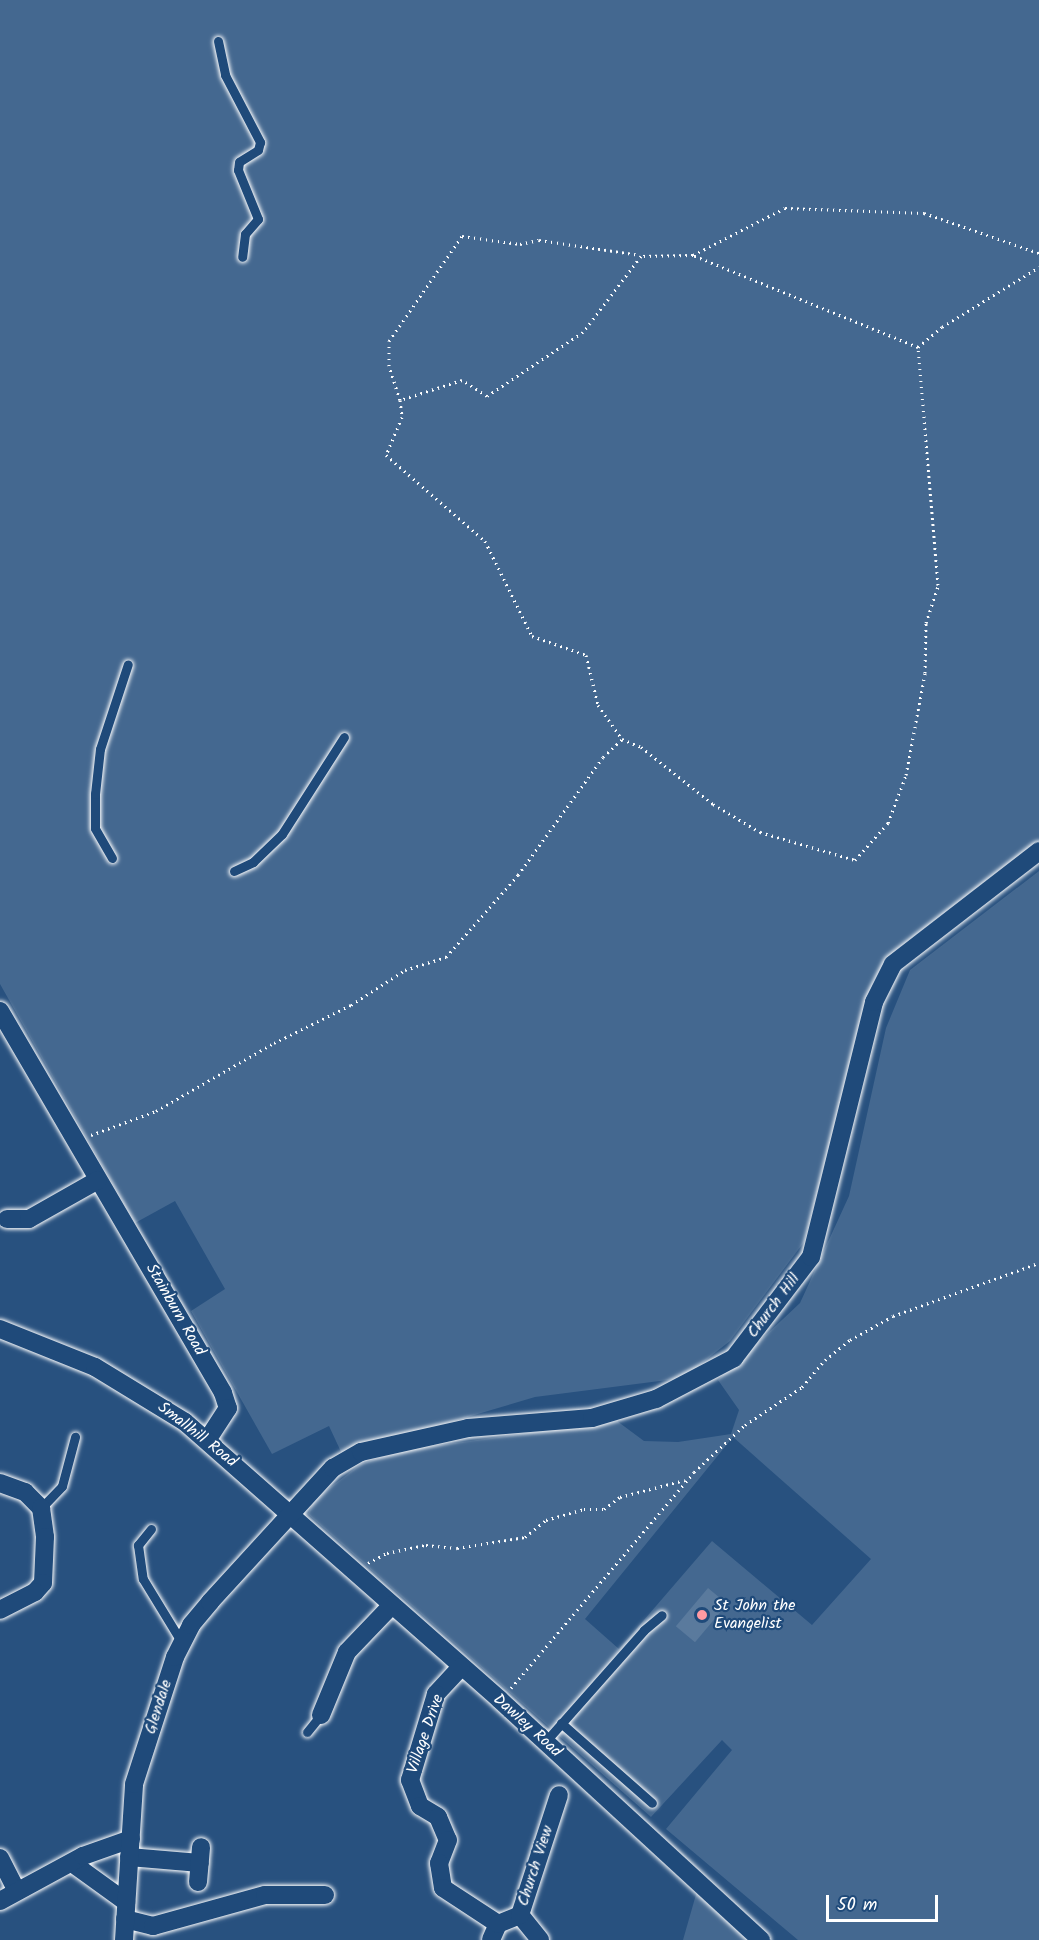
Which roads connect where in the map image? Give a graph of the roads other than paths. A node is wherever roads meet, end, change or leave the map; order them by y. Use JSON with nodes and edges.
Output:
{"nodes":[{"id":1,"x":219,"y":41,"type":"dead end"},
{"id":2,"x":242,"y":257,"type":"dead end"},
{"id":3,"x":128,"y":664,"type":"dead end"},
{"id":4,"x":344,"y":737,"type":"dead end"},
{"id":5,"x":1039,"y":851,"type":"edge"},
{"id":6,"x":112,"y":858,"type":"dead end"},
{"id":7,"x":234,"y":871,"type":"dead end"},
{"id":8,"x":0,"y":1011,"type":"edge"},
{"id":9,"x":98,"y":1180,"type":"junction"},
{"id":10,"x":2,"y":1219,"type":"edge"},
{"id":11,"x":0,"y":1329,"type":"edge"},
{"id":12,"x":75,"y":1437,"type":"dead end"},
{"id":13,"x":207,"y":1440,"type":"junction"},
{"id":14,"x":0,"y":1483,"type":"edge"},
{"id":15,"x":41,"y":1508,"type":"junction"},
{"id":16,"x":291,"y":1515,"type":"junction"},
{"id":17,"x":151,"y":1529,"type":"dead end"},
{"id":18,"x":392,"y":1605,"type":"junction"},
{"id":19,"x":0,"y":1610,"type":"edge"},
{"id":20,"x":662,"y":1616,"type":"dead end"},
{"id":21,"x":182,"y":1643,"type":"junction"},
{"id":22,"x":461,"y":1667,"type":"junction"},
{"id":23,"x":321,"y":1715,"type":"joint"},
{"id":24,"x":561,"y":1723,"type":"junction"},
{"id":25,"x":307,"y":1732,"type":"dead end"},
{"id":26,"x":545,"y":1742,"type":"junction"},
{"id":27,"x":559,"y":1795,"type":"dead end"},
{"id":28,"x":652,"y":1803,"type":"dead end"},
{"id":29,"x":131,"y":1839,"type":"junction"},
{"id":30,"x":129,"y":1857,"type":"junction"},
{"id":31,"x":0,"y":1858,"type":"edge"},
{"id":32,"x":72,"y":1863,"type":"junction"},
{"id":33,"x":198,"y":1882,"type":"dead end"},
{"id":34,"x":17,"y":1891,"type":"junction"},
{"id":35,"x":325,"y":1895,"type":"dead end"},
{"id":36,"x":0,"y":1901,"type":"edge"},
{"id":37,"x":125,"y":1911,"type":"junction"},
{"id":38,"x":520,"y":1915,"type":"junction"},
{"id":39,"x":495,"y":1932,"type":"edge"},
{"id":40,"x":124,"y":1940,"type":"edge"},
{"id":41,"x":540,"y":1940,"type":"edge"},
{"id":42,"x":761,"y":1940,"type":"edge"}],
"edges":[{"from":1,"to":2,"type":"lane"},
{"from":3,"to":6,"type":"lane"},
{"from":4,"to":7,"type":"lane"},
{"from":5,"to":16,"type":"street","name":"Church Hill"},
{"from":8,"to":9,"type":"street","name":"Stainburn Road"},
{"from":9,"to":10,"type":"street"},
{"from":9,"to":13,"type":"street","name":"Stainburn Road"},
{"from":11,"to":13,"type":"street","name":"Smallhill Road"},
{"from":12,"to":15,"type":"lane"},
{"from":13,"to":16,"type":"street","name":"Smallhill Road"},
{"from":14,"to":15,"type":"street"},
{"from":15,"to":19,"type":"street"},
{"from":16,"to":18,"type":"street","name":"Dawley Road"},
{"from":16,"to":21,"type":"street","name":"Glendale"},
{"from":17,"to":21,"type":"lane"},
{"from":18,"to":22,"type":"street","name":"Dawley Road"},
{"from":18,"to":23,"type":"street"},
{"from":20,"to":24,"type":"lane"},
{"from":21,"to":29,"type":"street","name":"Glendale"},
{"from":22,"to":26,"type":"street","name":"Dawley Road"},
{"from":22,"to":39,"type":"street","name":"Village Drive"},
{"from":23,"to":25,"type":"lane"},
{"from":24,"to":26,"type":"lane"},
{"from":24,"to":28,"type":"lane"},
{"from":26,"to":42,"type":"street","name":"Dawley Road"},
{"from":27,"to":38,"type":"street","name":"Church View"},
{"from":29,"to":30,"type":"street","name":"Glendale"},
{"from":29,"to":32,"type":"street"},
{"from":30,"to":33,"type":"street"},
{"from":30,"to":37,"type":"street","name":"Glendale"},
{"from":31,"to":34,"type":"street"},
{"from":32,"to":34,"type":"street"},
{"from":32,"to":37,"type":"street"},
{"from":34,"to":36,"type":"street"},
{"from":35,"to":37,"type":"street"},
{"from":37,"to":40,"type":"street","name":"Glendale"},
{"from":38,"to":39,"type":"street","name":"Church View"},
{"from":38,"to":41,"type":"street"}]}
